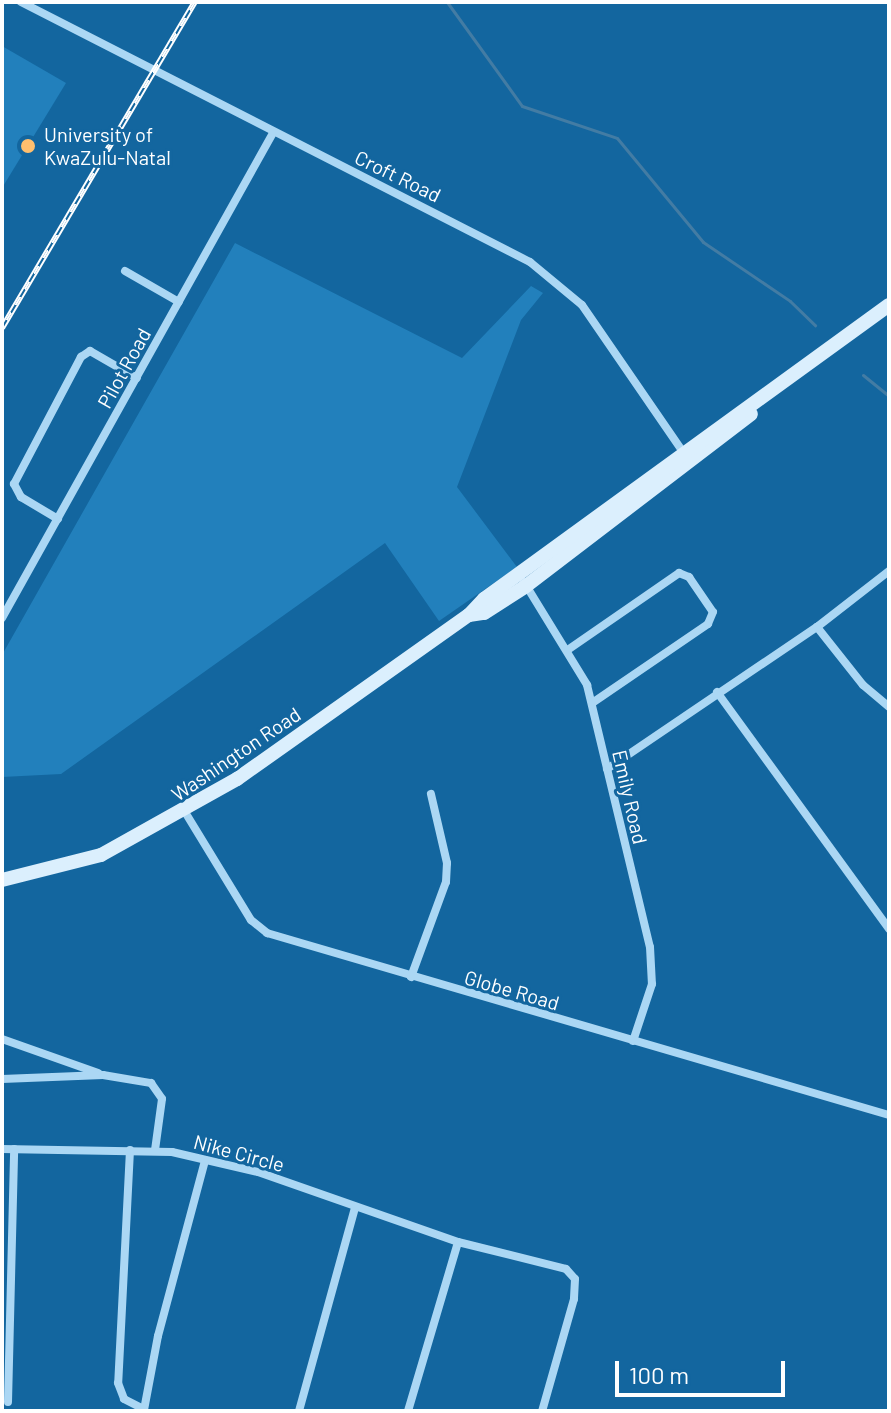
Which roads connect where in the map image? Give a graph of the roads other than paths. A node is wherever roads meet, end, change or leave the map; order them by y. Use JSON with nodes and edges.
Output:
{"nodes":[{"id":1,"x":21,"y":2,"type":"edge"},
{"id":2,"x":273,"y":133,"type":"junction"},
{"id":3,"x":125,"y":271,"type":"dead end"},
{"id":4,"x":179,"y":302,"type":"junction"},
{"id":5,"x":889,"y":305,"type":"edge"},
{"id":6,"x":137,"y":378,"type":"junction"},
{"id":7,"x":686,"y":458,"type":"junction"},
{"id":8,"x":58,"y":519,"type":"junction"},
{"id":9,"x":889,"y":571,"type":"edge"},
{"id":10,"x":523,"y":580,"type":"junction"},
{"id":11,"x":2,"y":618,"type":"edge"},
{"id":12,"x":817,"y":627,"type":"junction"},
{"id":13,"x":569,"y":649,"type":"junction"},
{"id":14,"x":717,"y":692,"type":"junction"},
{"id":15,"x":592,"y":703,"type":"junction"},
{"id":16,"x":889,"y":707,"type":"edge"},
{"id":17,"x":607,"y":769,"type":"junction"},
{"id":18,"x":431,"y":794,"type":"dead end"},
{"id":19,"x":185,"y":812,"type":"junction"},
{"id":20,"x":2,"y":880,"type":"edge"},
{"id":21,"x":889,"y":929,"type":"edge"},
{"id":22,"x":411,"y":977,"type":"junction"},
{"id":23,"x":2,"y":1039,"type":"edge"},
{"id":24,"x":633,"y":1041,"type":"junction"},
{"id":25,"x":103,"y":1075,"type":"junction"},
{"id":26,"x":2,"y":1079,"type":"edge"},
{"id":27,"x":889,"y":1115,"type":"edge"},
{"id":28,"x":2,"y":1149,"type":"edge"},
{"id":29,"x":14,"y":1149,"type":"junction"},
{"id":30,"x":130,"y":1150,"type":"junction"},
{"id":31,"x":155,"y":1150,"type":"junction"},
{"id":32,"x":205,"y":1160,"type":"junction"},
{"id":33,"x":355,"y":1208,"type":"junction"},
{"id":34,"x":458,"y":1242,"type":"junction"},
{"id":35,"x":8,"y":1402,"type":"dead end"},
{"id":36,"x":144,"y":1410,"type":"edge"},
{"id":37,"x":299,"y":1411,"type":"edge"},
{"id":38,"x":408,"y":1411,"type":"edge"},
{"id":39,"x":542,"y":1411,"type":"edge"}],
"edges":[{"from":1,"to":2,"type":"street","name":"Croft Road"},
{"from":2,"to":4,"type":"street","name":"Pilot Road"},
{"from":2,"to":7,"type":"street","name":"Croft Road"},
{"from":3,"to":4,"type":"street"},
{"from":4,"to":6,"type":"street","name":"Pilot Road"},
{"from":5,"to":7,"type":"main road","name":"Washington Road"},
{"from":6,"to":8,"type":"street","name":"Pilot Road"},
{"from":6,"to":8,"type":"street"},
{"from":7,"to":10,"type":"main road","name":"Washington Road"},
{"from":8,"to":11,"type":"street","name":"Pilot Road"},
{"from":9,"to":12,"type":"street"},
{"from":10,"to":13,"type":"street","name":"Emily Road"},
{"from":10,"to":19,"type":"main road","name":"Washington Road"},
{"from":12,"to":14,"type":"street"},
{"from":12,"to":16,"type":"street"},
{"from":13,"to":15,"type":"street","name":"Emily Road"},
{"from":13,"to":15,"type":"street"},
{"from":14,"to":17,"type":"street"},
{"from":14,"to":21,"type":"street"},
{"from":15,"to":17,"type":"street","name":"Emily Road"},
{"from":17,"to":24,"type":"street","name":"Emily Road"},
{"from":18,"to":22,"type":"street"},
{"from":19,"to":20,"type":"main road","name":"Washington Road"},
{"from":19,"to":22,"type":"street","name":"Globe Road"},
{"from":22,"to":24,"type":"street","name":"Globe Road"},
{"from":23,"to":25,"type":"street"},
{"from":24,"to":27,"type":"street","name":"Globe Road"},
{"from":25,"to":26,"type":"street"},
{"from":25,"to":31,"type":"street"},
{"from":28,"to":29,"type":"street","name":"Nike Circle"},
{"from":29,"to":30,"type":"street","name":"Nike Circle"},
{"from":29,"to":35,"type":"street"},
{"from":30,"to":31,"type":"street","name":"Nike Circle"},
{"from":30,"to":36,"type":"street"},
{"from":31,"to":32,"type":"street","name":"Nike Circle"},
{"from":32,"to":33,"type":"street","name":"Nike Circle"},
{"from":32,"to":36,"type":"street"},
{"from":33,"to":34,"type":"street","name":"Nike Circle"},
{"from":33,"to":37,"type":"street"},
{"from":34,"to":38,"type":"street"},
{"from":34,"to":39,"type":"street","name":"Nike Circle"}]}
